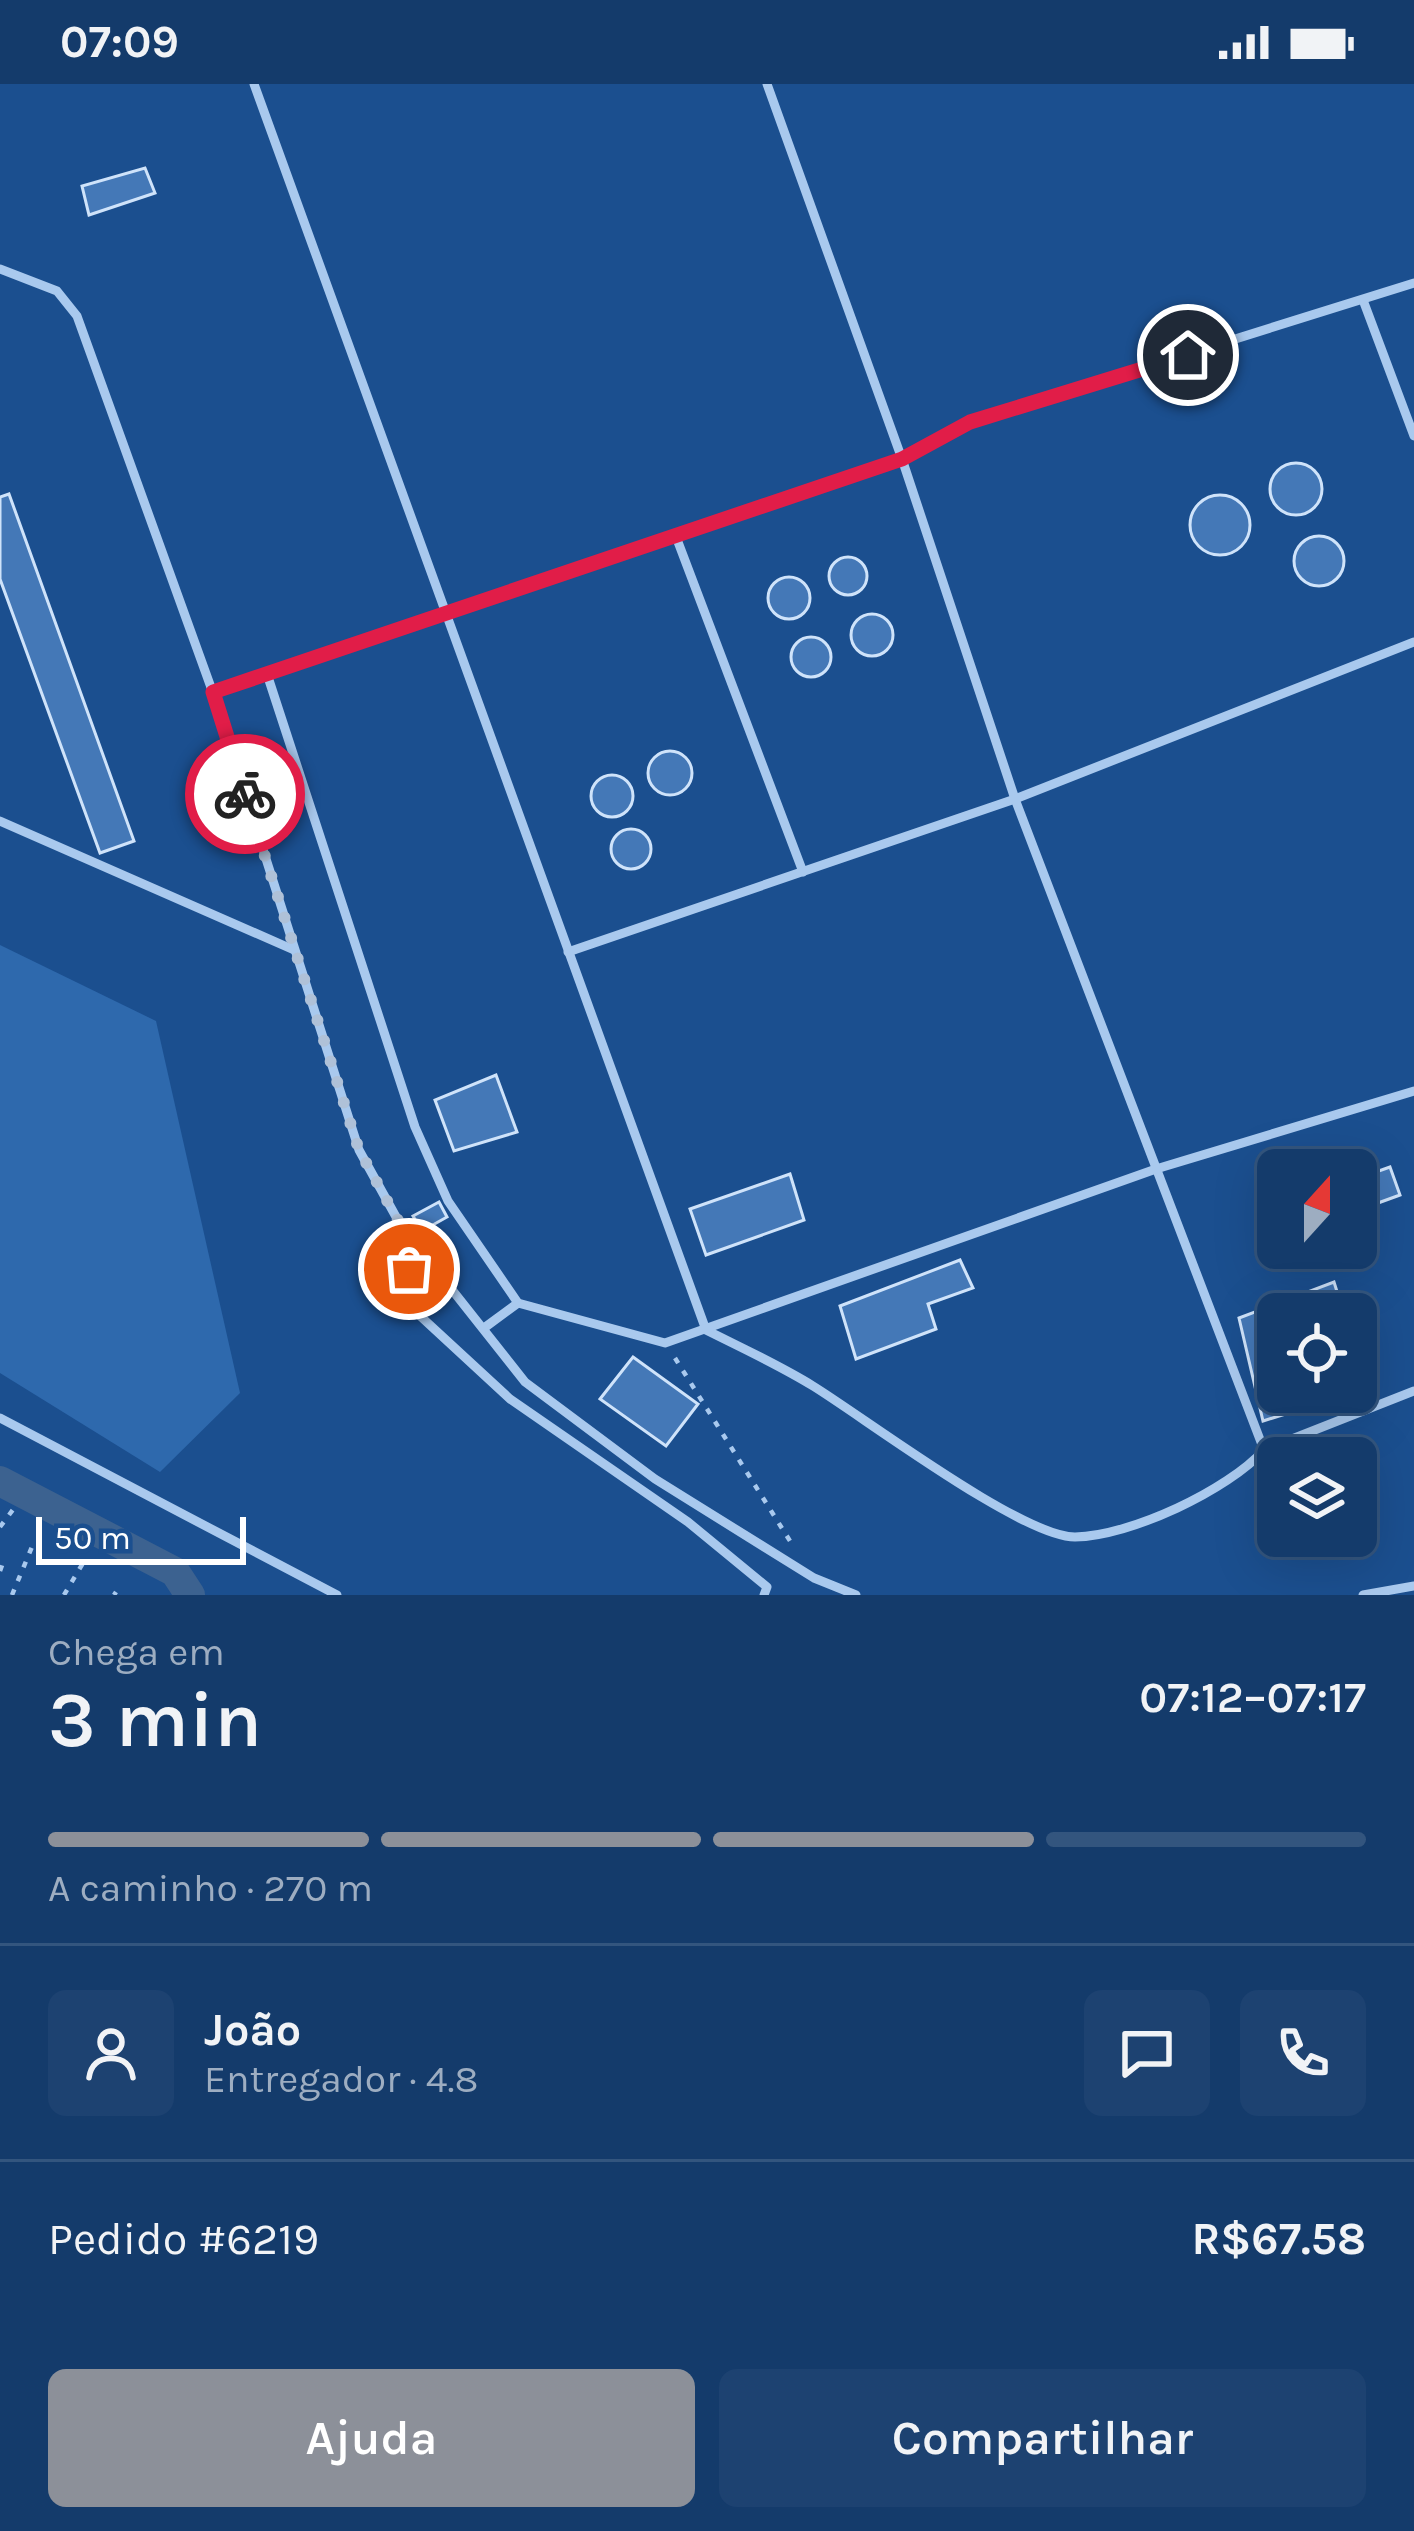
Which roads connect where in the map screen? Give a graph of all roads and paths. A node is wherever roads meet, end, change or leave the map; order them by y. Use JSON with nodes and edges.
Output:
{"nodes":[{"id":1,"x":254,"y":84,"type":"edge"},
{"id":2,"x":766,"y":84,"type":"edge"},
{"id":3,"x":0,"y":269,"type":"edge"},
{"id":4,"x":1414,"y":283,"type":"edge"},
{"id":5,"x":1363,"y":300,"type":"junction"},
{"id":6,"x":1414,"y":436,"type":"edge"},
{"id":7,"x":902,"y":459,"type":"junction"},
{"id":8,"x":675,"y":534,"type":"junction"},
{"id":9,"x":443,"y":611,"type":"junction"},
{"id":10,"x":1414,"y":642,"type":"edge"},
{"id":11,"x":267,"y":674,"type":"junction"},
{"id":12,"x":213,"y":692,"type":"junction"},
{"id":13,"x":1015,"y":799,"type":"junction"},
{"id":14,"x":0,"y":821,"type":"edge"},
{"id":15,"x":803,"y":872,"type":"junction"},
{"id":16,"x":294,"y":950,"type":"junction"},
{"id":17,"x":568,"y":952,"type":"junction"},
{"id":18,"x":1414,"y":1091,"type":"edge"},
{"id":19,"x":1156,"y":1169,"type":"junction"},
{"id":20,"x":400,"y":1224,"type":"junction"},
{"id":21,"x":518,"y":1303,"type":"junction"},
{"id":22,"x":484,"y":1328,"type":"junction"},
{"id":23,"x":706,"y":1330,"type":"junction"},
{"id":24,"x":665,"y":1343,"type":"junction"},
{"id":25,"x":1414,"y":1391,"type":"edge"},
{"id":26,"x":0,"y":1418,"type":"edge"},
{"id":27,"x":1259,"y":1437,"type":"edge"},
{"id":28,"x":1297,"y":1437,"type":"edge"},
{"id":29,"x":1257,"y":1458,"type":"edge"},
{"id":30,"x":18,"y":1503,"type":"dead end"},
{"id":31,"x":0,"y":1527,"type":"edge"},
{"id":32,"x":34,"y":1541,"type":"dead end"},
{"id":33,"x":791,"y":1542,"type":"dead end"},
{"id":34,"x":4,"y":1557,"type":"dead end"},
{"id":35,"x":86,"y":1558,"type":"dead end"},
{"id":36,"x":0,"y":1571,"type":"edge"},
{"id":37,"x":1414,"y":1586,"type":"edge"},
{"id":38,"x":12,"y":1595,"type":"edge"},
{"id":39,"x":64,"y":1595,"type":"edge"},
{"id":40,"x":337,"y":1595,"type":"edge"},
{"id":41,"x":764,"y":1595,"type":"edge"},
{"id":42,"x":856,"y":1595,"type":"edge"},
{"id":43,"x":1364,"y":1595,"type":"edge"}],
"edges":[{"from":1,"to":9,"type":"lane"},
{"from":2,"to":7,"type":"lane"},
{"from":3,"to":12,"type":"lane"},
{"from":4,"to":5,"type":"lane"},
{"from":5,"to":6,"type":"lane"},
{"from":5,"to":7,"type":"lane"},
{"from":7,"to":8,"type":"lane"},
{"from":7,"to":13,"type":"lane"},
{"from":8,"to":9,"type":"lane"},
{"from":8,"to":15,"type":"lane"},
{"from":9,"to":11,"type":"lane"},
{"from":9,"to":17,"type":"lane"},
{"from":10,"to":13,"type":"lane"},
{"from":11,"to":12,"type":"lane"},
{"from":11,"to":21,"type":"lane"},
{"from":12,"to":16,"type":"lane"},
{"from":13,"to":15,"type":"lane"},
{"from":13,"to":19,"type":"lane"},
{"from":14,"to":16,"type":"lane"},
{"from":15,"to":17,"type":"lane"},
{"from":16,"to":20,"type":"lane"},
{"from":17,"to":23,"type":"lane"},
{"from":18,"to":19,"type":"lane"},
{"from":19,"to":23,"type":"lane"},
{"from":19,"to":27,"type":"lane"},
{"from":20,"to":22,"type":"lane"},
{"from":20,"to":41,"type":"lane"},
{"from":21,"to":22,"type":"lane"},
{"from":21,"to":24,"type":"lane"},
{"from":22,"to":42,"type":"lane"},
{"from":23,"to":24,"type":"lane"},
{"from":23,"to":29,"type":"lane"},
{"from":24,"to":33,"type":"path"},
{"from":25,"to":28,"type":"lane"},
{"from":26,"to":40,"type":"lane"},
{"from":30,"to":31,"type":"path"},
{"from":32,"to":38,"type":"path"},
{"from":34,"to":36,"type":"path"},
{"from":35,"to":39,"type":"path"},
{"from":37,"to":43,"type":"lane"}]}
